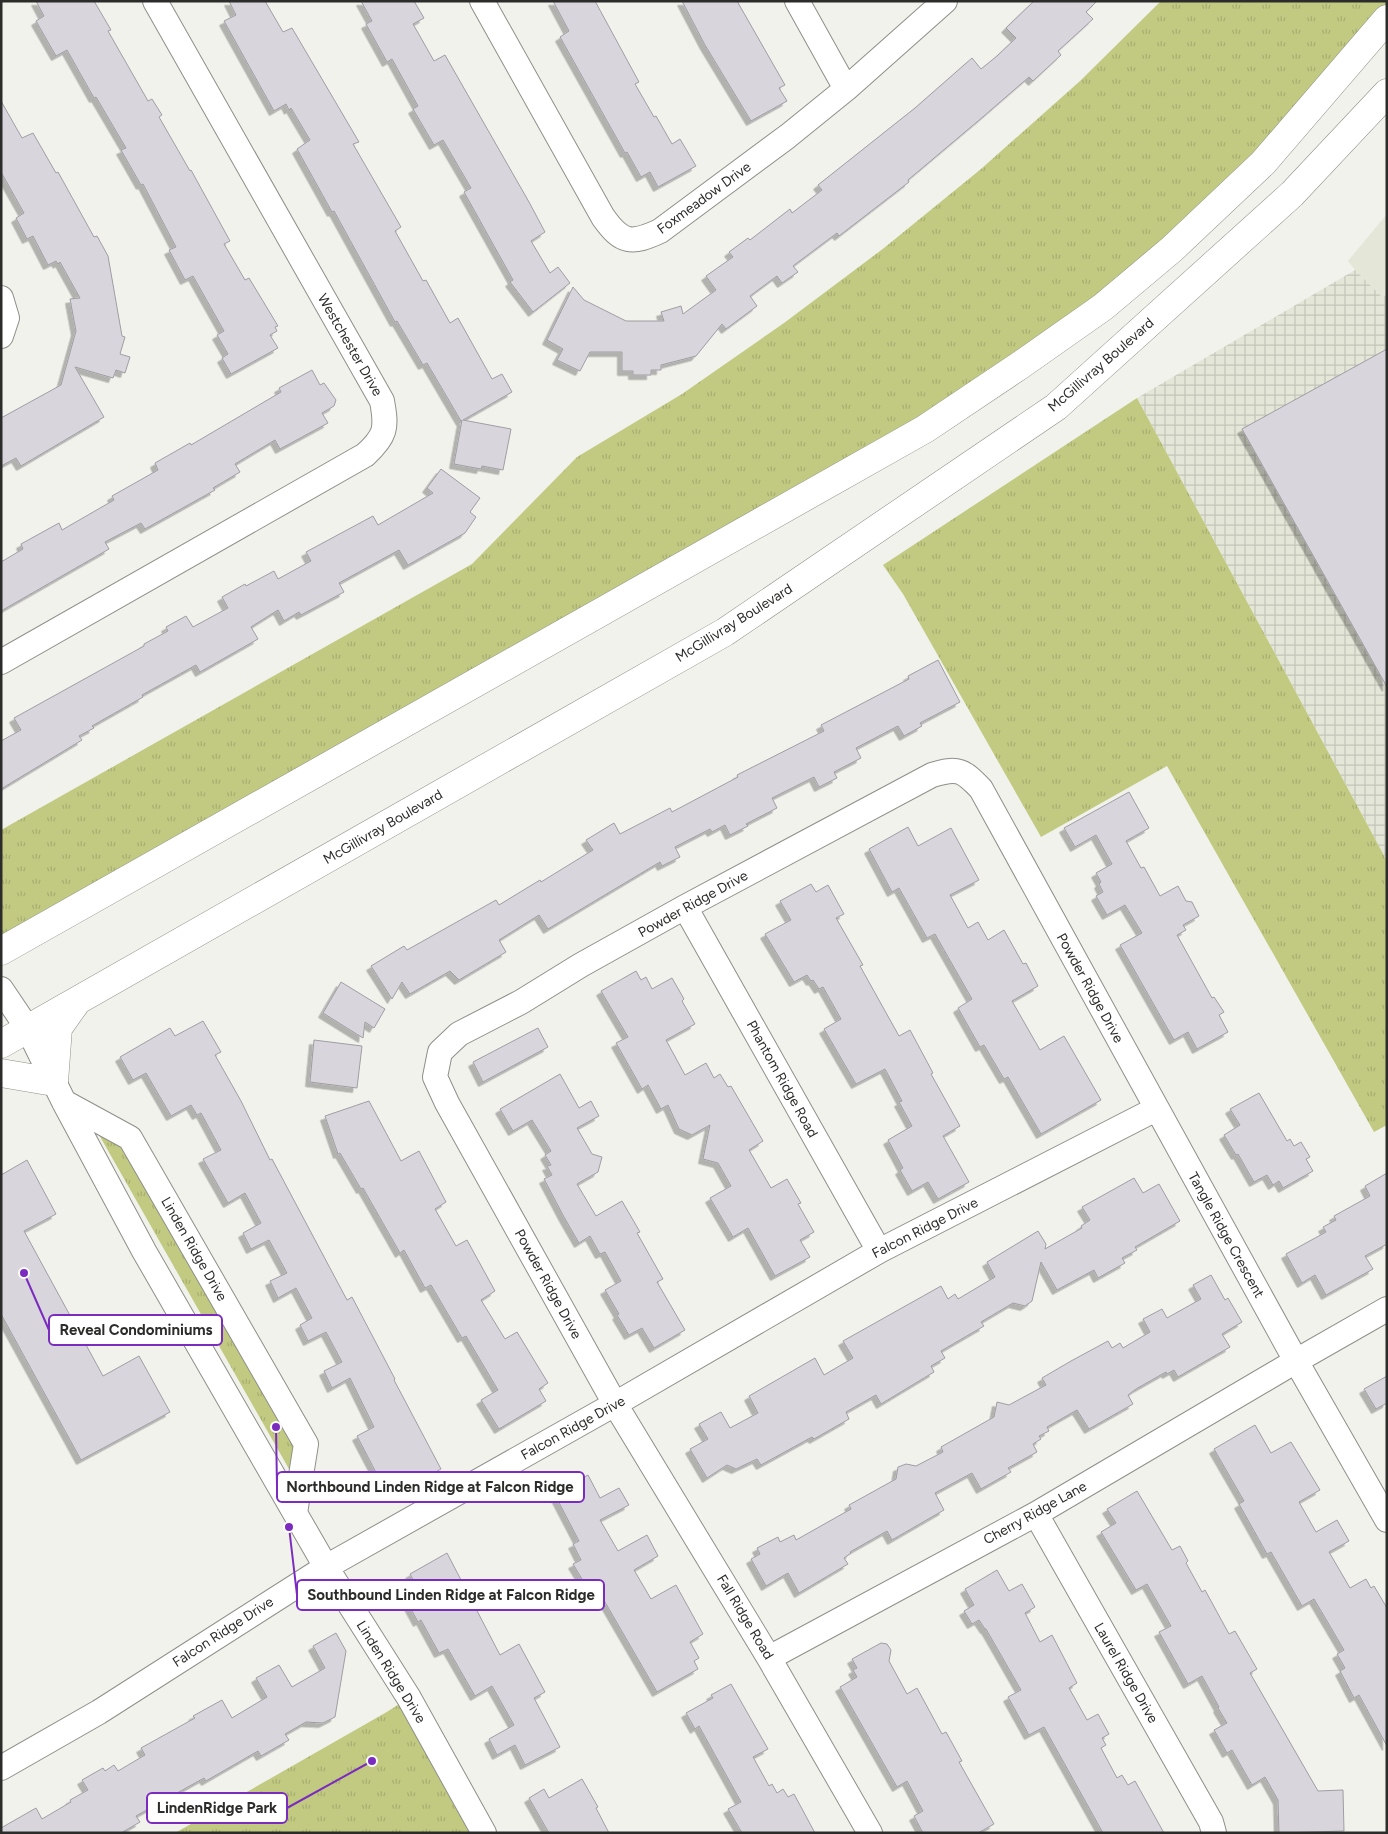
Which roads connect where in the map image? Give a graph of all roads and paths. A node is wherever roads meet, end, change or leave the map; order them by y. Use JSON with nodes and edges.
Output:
{"nodes":[{"id":1,"x":155,"y":1,"type":"edge"},
{"id":2,"x":482,"y":1,"type":"edge"},
{"id":3,"x":797,"y":1,"type":"edge"},
{"id":4,"x":945,"y":1,"type":"edge"},
{"id":5,"x":1387,"y":18,"type":"edge"},
{"id":6,"x":846,"y":89,"type":"junction"},
{"id":7,"x":1387,"y":93,"type":"edge"},
{"id":8,"x":1,"y":298,"type":"edge"},
{"id":9,"x":1,"y":336,"type":"edge"},
{"id":10,"x":1,"y":662,"type":"edge"},
{"id":11,"x":685,"y":907,"type":"junction"},
{"id":12,"x":1,"y":951,"type":"edge"},
{"id":13,"x":1,"y":989,"type":"edge"},
{"id":14,"x":78,"y":1000,"type":"junction"},
{"id":15,"x":28,"y":1029,"type":"junction"},
{"id":16,"x":1,"y":1044,"type":"edge"},
{"id":17,"x":1,"y":1073,"type":"edge"},
{"id":18,"x":59,"y":1092,"type":"junction"},
{"id":19,"x":1156,"y":1109,"type":"junction"},
{"id":20,"x":879,"y":1251,"type":"junction"},
{"id":21,"x":1387,"y":1309,"type":"edge"},
{"id":22,"x":1296,"y":1360,"type":"junction"},
{"id":23,"x":615,"y":1404,"type":"junction"},
{"id":24,"x":295,"y":1513,"type":"junction"},
{"id":25,"x":1036,"y":1514,"type":"junction"},
{"id":26,"x":1387,"y":1520,"type":"edge"},
{"id":27,"x":326,"y":1567,"type":"junction"},
{"id":28,"x":769,"y":1658,"type":"junction"},
{"id":29,"x":1,"y":1768,"type":"edge"},
{"id":30,"x":484,"y":1833,"type":"edge"},
{"id":31,"x":870,"y":1833,"type":"edge"},
{"id":32,"x":1214,"y":1833,"type":"edge"}],
"edges":[{"from":1,"to":10,"type":"street","name":"Westchester Drive"},
{"from":2,"to":6,"type":"street","name":"Foxmeadow Drive"},
{"from":3,"to":6,"type":"street"},
{"from":4,"to":6,"type":"street","name":"Foxmeadow Drive"},
{"from":5,"to":12,"type":"main road"},
{"from":7,"to":14,"type":"main road","name":"McGillivray Boulevard"},
{"from":8,"to":9,"type":"street"},
{"from":11,"to":19,"type":"street","name":"Powder Ridge Drive"},
{"from":11,"to":20,"type":"street","name":"Phantom Ridge Road"},
{"from":11,"to":23,"type":"street","name":"Powder Ridge Drive"},
{"from":13,"to":15,"type":"street","name":"Linden Ridge Drive"},
{"from":14,"to":15,"type":"main road","name":"McGillivray Boulevard"},
{"from":14,"to":18,"type":"main road"},
{"from":15,"to":16,"type":"main road","name":"McGillivray Boulevard"},
{"from":15,"to":18,"type":"street","name":"Linden Ridge Drive"},
{"from":17,"to":18,"type":"main road"},
{"from":18,"to":24,"type":"street","name":"Linden Ridge Drive"},
{"from":18,"to":24,"type":"street","name":"Linden Ridge Drive"},
{"from":19,"to":20,"type":"street","name":"Falcon Ridge Drive"},
{"from":19,"to":22,"type":"street","name":"Tangle Ridge Crescent"},
{"from":20,"to":23,"type":"street","name":"Falcon Ridge Drive"},
{"from":21,"to":22,"type":"street"},
{"from":22,"to":25,"type":"street","name":"Cherry Ridge Lane"},
{"from":22,"to":26,"type":"street","name":"Tangle Ridge Crescent"},
{"from":23,"to":27,"type":"street","name":"Falcon Ridge Drive"},
{"from":23,"to":28,"type":"street","name":"Fall Ridge Road"},
{"from":24,"to":27,"type":"street","name":"Linden Ridge Drive"},
{"from":25,"to":28,"type":"street","name":"Cherry Ridge Lane"},
{"from":25,"to":32,"type":"street","name":"Laurel Ridge Drive"},
{"from":27,"to":29,"type":"street","name":"Falcon Ridge Drive"},
{"from":27,"to":30,"type":"street","name":"Linden Ridge Drive"},
{"from":28,"to":31,"type":"street","name":"Fall Ridge Road"}]}
